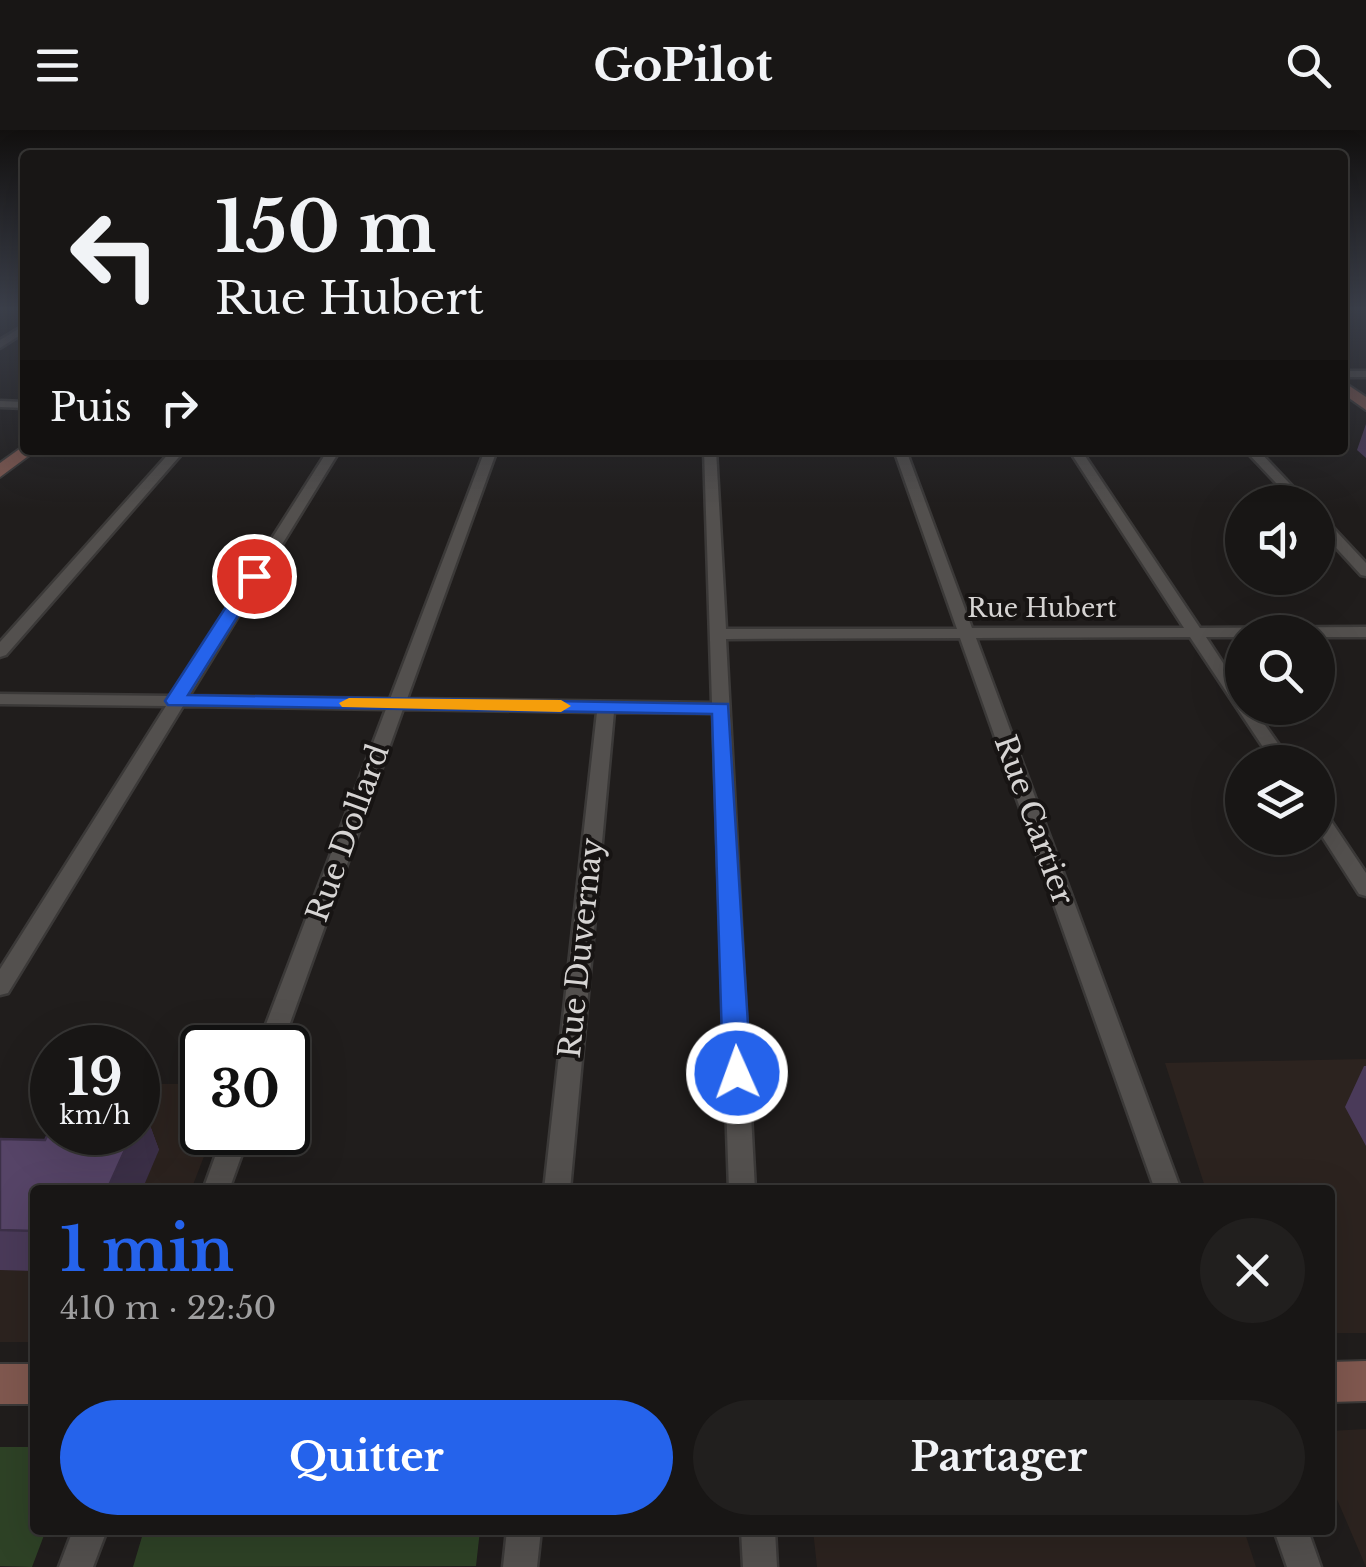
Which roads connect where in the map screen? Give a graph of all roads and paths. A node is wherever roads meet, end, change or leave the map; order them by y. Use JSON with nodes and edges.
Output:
{"nodes":[{"id":1,"x":20,"y":454,"type":"edge"},
{"id":2,"x":175,"y":455,"type":"edge"},
{"id":3,"x":331,"y":455,"type":"edge"},
{"id":4,"x":489,"y":455,"type":"edge"},
{"id":5,"x":710,"y":455,"type":"edge"},
{"id":6,"x":902,"y":455,"type":"edge"},
{"id":7,"x":1078,"y":455,"type":"edge"},
{"id":8,"x":1256,"y":455,"type":"edge"},
{"id":9,"x":0,"y":472,"type":"edge"},
{"id":10,"x":1285,"y":485,"type":"edge"},
{"id":11,"x":1335,"y":538,"type":"edge"},
{"id":12,"x":1366,"y":572,"type":"edge"},
{"id":13,"x":1194,"y":632,"type":"junction"},
{"id":14,"x":1366,"y":632,"type":"edge"},
{"id":15,"x":967,"y":633,"type":"junction"},
{"id":16,"x":718,"y":634,"type":"junction"},
{"id":17,"x":0,"y":652,"type":"edge"},
{"id":18,"x":1225,"y":678,"type":"edge"},
{"id":19,"x":0,"y":699,"type":"edge"},
{"id":20,"x":174,"y":701,"type":"junction"},
{"id":21,"x":396,"y":704,"type":"junction"},
{"id":22,"x":606,"y":707,"type":"junction"},
{"id":23,"x":721,"y":708,"type":"junction"},
{"id":24,"x":1335,"y":842,"type":"edge"},
{"id":25,"x":1366,"y":889,"type":"edge"},
{"id":26,"x":0,"y":987,"type":"edge"},
{"id":27,"x":277,"y":1025,"type":"edge"},
{"id":28,"x":229,"y":1155,"type":"edge"},
{"id":29,"x":218,"y":1185,"type":"edge"},
{"id":30,"x":558,"y":1185,"type":"edge"},
{"id":31,"x":742,"y":1185,"type":"edge"},
{"id":32,"x":1166,"y":1185,"type":"edge"},
{"id":33,"x":1335,"y":1382,"type":"edge"},
{"id":34,"x":1366,"y":1382,"type":"edge"},
{"id":35,"x":0,"y":1384,"type":"edge"},
{"id":36,"x":30,"y":1384,"type":"edge"},
{"id":37,"x":88,"y":1535,"type":"edge"},
{"id":38,"x":523,"y":1535,"type":"edge"},
{"id":39,"x":758,"y":1535,"type":"edge"},
{"id":40,"x":1292,"y":1535,"type":"edge"},
{"id":41,"x":76,"y":1567,"type":"edge"},
{"id":42,"x":520,"y":1567,"type":"edge"},
{"id":43,"x":760,"y":1567,"type":"edge"},
{"id":44,"x":1304,"y":1567,"type":"edge"}],
"edges":[{"from":1,"to":9,"type":"street"},
{"from":2,"to":17,"type":"street"},
{"from":3,"to":20,"type":"street"},
{"from":4,"to":21,"type":"street","name":"Rue Dollard"},
{"from":5,"to":16,"type":"street"},
{"from":6,"to":15,"type":"street","name":"Rue Cartier"},
{"from":7,"to":13,"type":"street"},
{"from":8,"to":10,"type":"street"},
{"from":11,"to":12,"type":"street"},
{"from":13,"to":14,"type":"street","name":"Rue Hubert"},
{"from":13,"to":15,"type":"street","name":"Rue Hubert"},
{"from":13,"to":18,"type":"street"},
{"from":15,"to":16,"type":"street","name":"Rue Hubert"},
{"from":15,"to":32,"type":"street","name":"Rue Cartier"},
{"from":16,"to":23,"type":"street"},
{"from":19,"to":20,"type":"street"},
{"from":20,"to":21,"type":"street"},
{"from":20,"to":26,"type":"street"},
{"from":21,"to":22,"type":"street"},
{"from":21,"to":27,"type":"street","name":"Rue Dollard"},
{"from":22,"to":23,"type":"street"},
{"from":22,"to":30,"type":"street","name":"Rue Duvernay"},
{"from":23,"to":31,"type":"street"},
{"from":24,"to":25,"type":"street"},
{"from":28,"to":29,"type":"street"},
{"from":33,"to":34,"type":"street"},
{"from":35,"to":36,"type":"street"},
{"from":37,"to":41,"type":"street"},
{"from":38,"to":42,"type":"street"},
{"from":39,"to":43,"type":"street"},
{"from":40,"to":44,"type":"street"}]}
